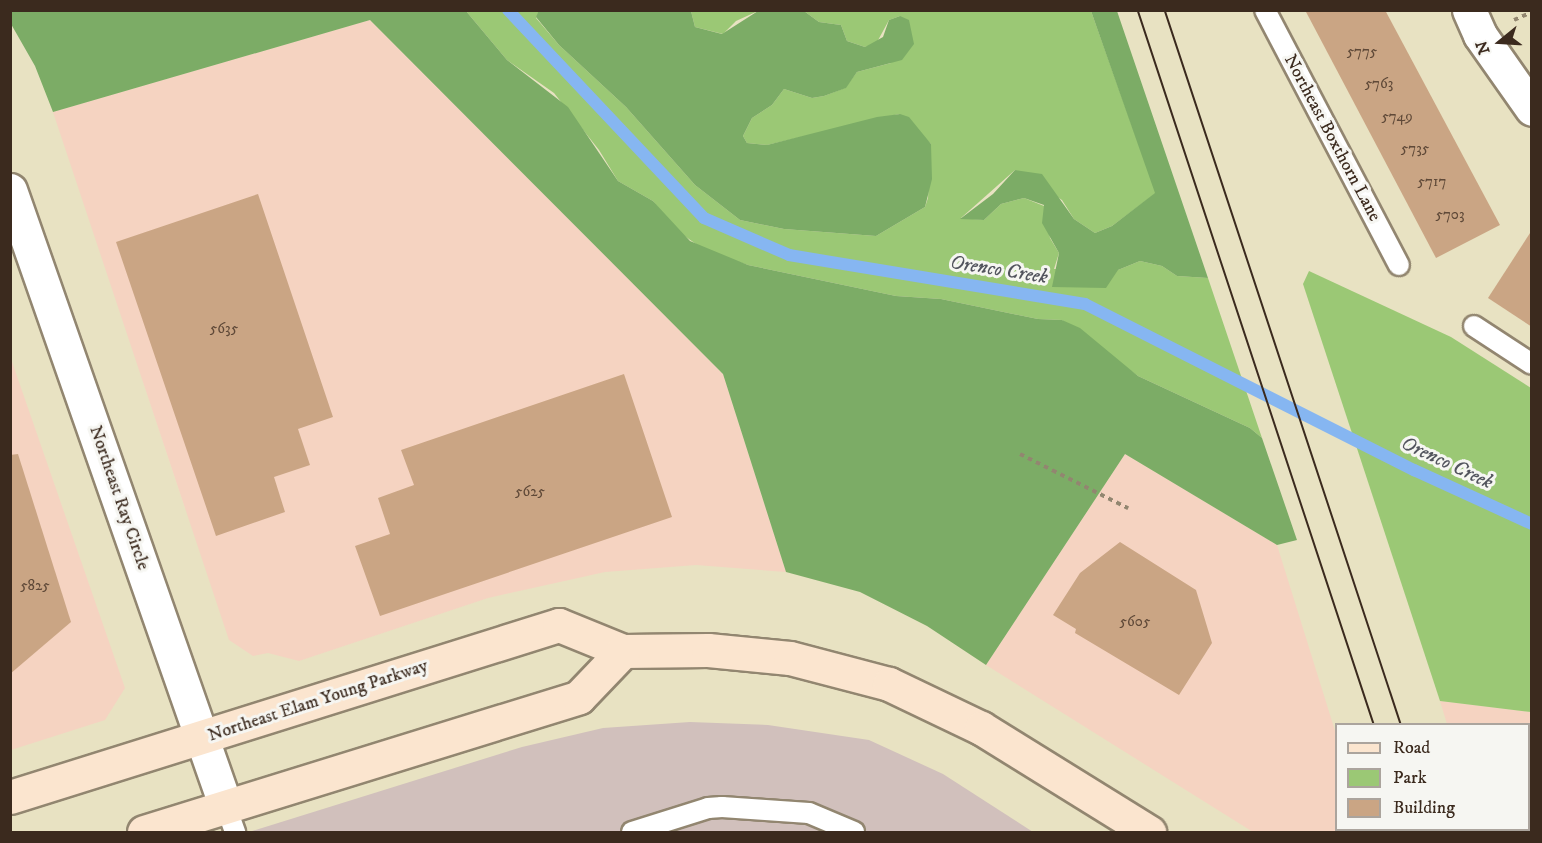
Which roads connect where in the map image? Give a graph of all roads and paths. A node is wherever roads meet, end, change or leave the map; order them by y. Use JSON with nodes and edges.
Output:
{"nodes":[{"id":1,"x":1265,"y":10,"type":"edge"},
{"id":2,"x":1469,"y":10,"type":"edge"},
{"id":3,"x":1532,"y":110,"type":"edge"},
{"id":4,"x":10,"y":190,"type":"edge"},
{"id":5,"x":1399,"y":265,"type":"dead end"},
{"id":6,"x":1474,"y":326,"type":"dead end"},
{"id":7,"x":1532,"y":364,"type":"edge"},
{"id":8,"x":1020,"y":454,"type":"dead end"},
{"id":9,"x":1128,"y":508,"type":"dead end"},
{"id":10,"x":623,"y":651,"type":"junction"},
{"id":11,"x":202,"y":738,"type":"junction"},
{"id":12,"x":10,"y":797,"type":"edge"},
{"id":13,"x":230,"y":820,"type":"edge"},
{"id":14,"x":144,"y":832,"type":"edge"},
{"id":15,"x":632,"y":832,"type":"edge"},
{"id":16,"x":854,"y":832,"type":"edge"},
{"id":17,"x":1149,"y":832,"type":"edge"}],
"edges":[{"from":1,"to":5,"type":"lane","name":"Northeast Boxthorn Lane"},
{"from":2,"to":3,"type":"street"},
{"from":4,"to":11,"type":"street","name":"Northeast Ray Circle"},
{"from":6,"to":7,"type":"lane"},
{"from":8,"to":9,"type":"path"},
{"from":10,"to":11,"type":"street","name":"Northeast Elam Young Parkway"},
{"from":10,"to":13,"type":"street"},
{"from":10,"to":17,"type":"street","name":"Northeast Elam Young Parkway"},
{"from":11,"to":12,"type":"street","name":"Northeast Elam Young Parkway"},
{"from":11,"to":13,"type":"street","name":"Northeast Ray Circle"},
{"from":13,"to":14,"type":"street"},
{"from":15,"to":16,"type":"lane"}]}
